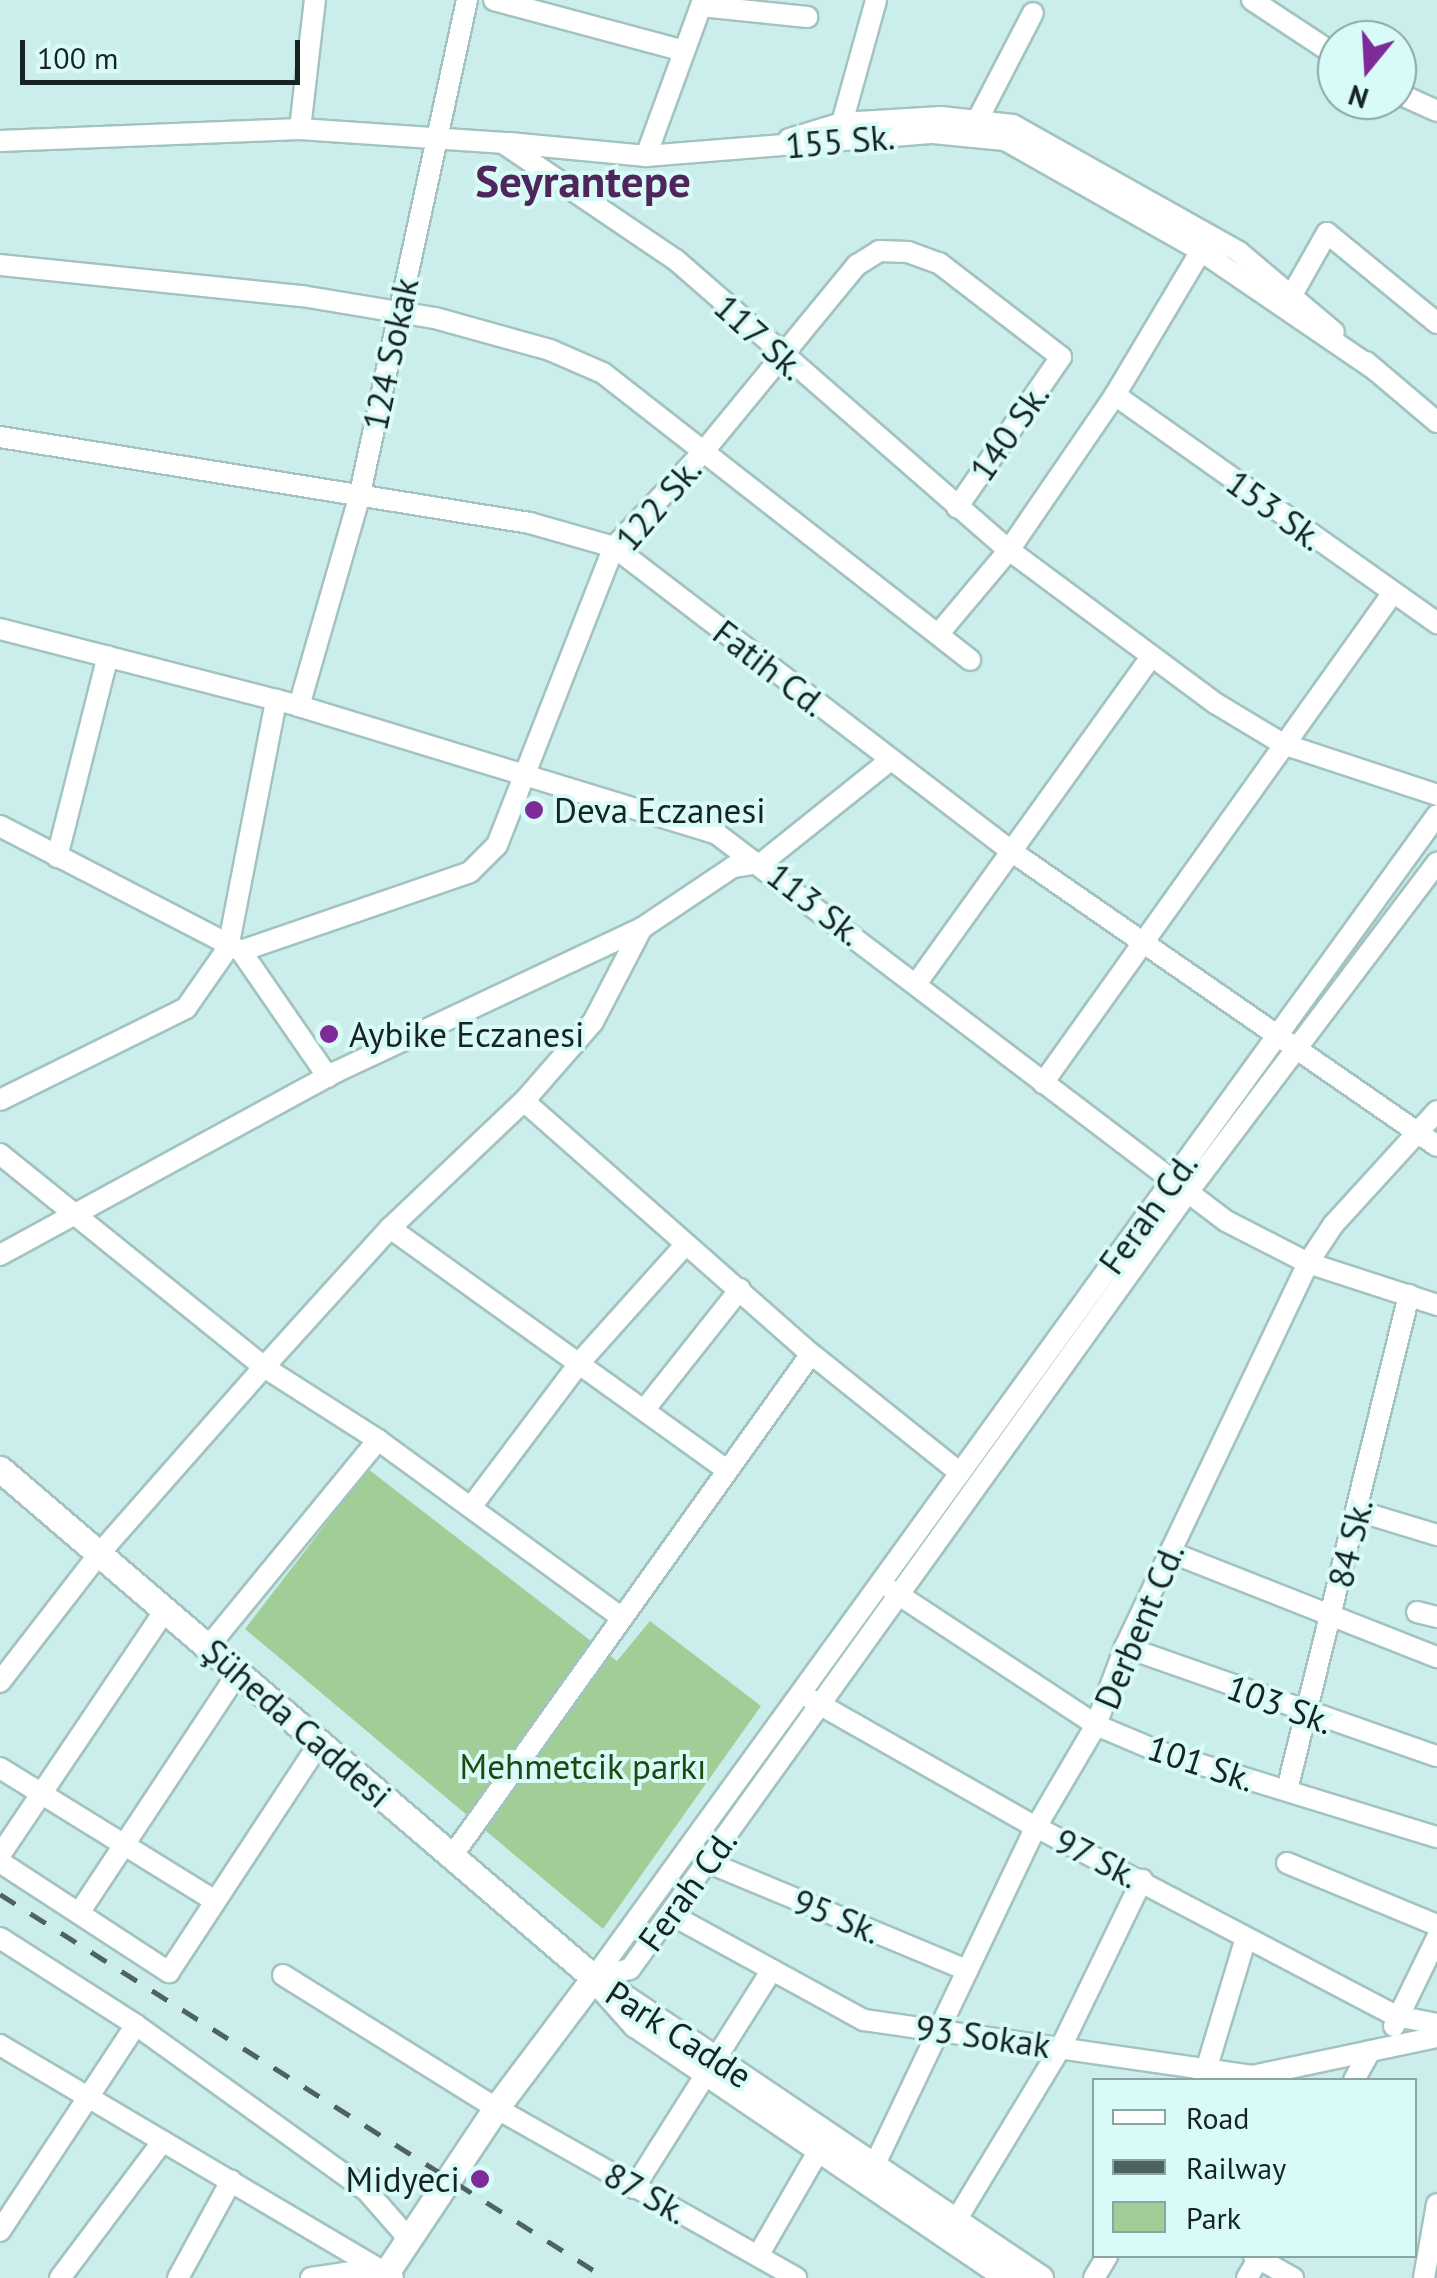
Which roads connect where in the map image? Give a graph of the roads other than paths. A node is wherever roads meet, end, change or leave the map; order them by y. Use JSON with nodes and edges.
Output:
{"nodes":[{"id":1,"x":315,"y":0,"type":"edge"},
{"id":2,"x":467,"y":0,"type":"edge"},
{"id":3,"x":494,"y":0,"type":"edge"},
{"id":4,"x":876,"y":0,"type":"edge"},
{"id":5,"x":1252,"y":0,"type":"edge"},
{"id":6,"x":702,"y":3,"type":"edge"},
{"id":7,"x":1033,"y":12,"type":"dead end"},
{"id":8,"x":806,"y":17,"type":"dead end"},
{"id":9,"x":1317,"y":43,"type":"edge"},
{"id":10,"x":684,"y":51,"type":"junction"},
{"id":11,"x":979,"y":117,"type":"junction"},
{"id":12,"x":842,"y":122,"type":"junction"},
{"id":13,"x":300,"y":129,"type":"junction"},
{"id":14,"x":436,"y":139,"type":"junction"},
{"id":15,"x":0,"y":140,"type":"edge"},
{"id":16,"x":504,"y":143,"type":"junction"},
{"id":17,"x":758,"y":148,"type":"junction"},
{"id":18,"x":646,"y":156,"type":"junction"},
{"id":19,"x":1201,"y":251,"type":"junction"},
{"id":20,"x":0,"y":266,"type":"edge"},
{"id":21,"x":1292,"y":292,"type":"junction"},
{"id":22,"x":398,"y":313,"type":"junction"},
{"id":23,"x":1437,"y":323,"type":"edge"},
{"id":24,"x":1061,"y":357,"type":"joint"},
{"id":25,"x":783,"y":359,"type":"junction"},
{"id":26,"x":1374,"y":369,"type":"junction"},
{"id":27,"x":1116,"y":394,"type":"junction"},
{"id":28,"x":1437,"y":422,"type":"edge"},
{"id":29,"x":0,"y":437,"type":"edge"},
{"id":30,"x":704,"y":451,"type":"junction"},
{"id":31,"x":359,"y":498,"type":"junction"},
{"id":32,"x":957,"y":508,"type":"junction"},
{"id":33,"x":614,"y":547,"type":"junction"},
{"id":34,"x":1009,"y":550,"type":"junction"},
{"id":35,"x":1392,"y":594,"type":"junction"},
{"id":36,"x":1437,"y":623,"type":"edge"},
{"id":37,"x":0,"y":629,"type":"edge"},
{"id":38,"x":940,"y":632,"type":"junction"},
{"id":39,"x":108,"y":656,"type":"junction"},
{"id":40,"x":1151,"y":657,"type":"junction"},
{"id":41,"x":970,"y":660,"type":"dead end"},
{"id":42,"x":276,"y":700,"type":"junction"},
{"id":43,"x":299,"y":706,"type":"junction"},
{"id":44,"x":1283,"y":744,"type":"junction"},
{"id":45,"x":889,"y":761,"type":"junction"},
{"id":46,"x":528,"y":772,"type":"junction"},
{"id":47,"x":1437,"y":796,"type":"edge"},
{"id":48,"x":1437,"y":815,"type":"edge"},
{"id":49,"x":0,"y":826,"type":"edge"},
{"id":50,"x":1011,"y":851,"type":"junction"},
{"id":51,"x":57,"y":857,"type":"junction"},
{"id":52,"x":762,"y":862,"type":"junction"},
{"id":53,"x":1437,"y":863,"type":"edge"},
{"id":54,"x":642,"y":928,"type":"junction"},
{"id":55,"x":1142,"y":943,"type":"junction"},
{"id":56,"x":235,"y":949,"type":"junction"},
{"id":57,"x":916,"y":984,"type":"junction"},
{"id":58,"x":1272,"y":1035,"type":"junction"},
{"id":59,"x":1298,"y":1044,"type":"junction"},
{"id":60,"x":328,"y":1076,"type":"junction"},
{"id":61,"x":1043,"y":1083,"type":"junction"},
{"id":62,"x":0,"y":1100,"type":"edge"},
{"id":63,"x":524,"y":1101,"type":"junction"},
{"id":64,"x":1437,"y":1111,"type":"edge"},
{"id":65,"x":1428,"y":1140,"type":"edge"},
{"id":66,"x":0,"y":1154,"type":"edge"},
{"id":67,"x":1180,"y":1186,"type":"junction"},
{"id":68,"x":74,"y":1213,"type":"junction"},
{"id":69,"x":390,"y":1228,"type":"junction"},
{"id":70,"x":686,"y":1244,"type":"junction"},
{"id":71,"x":0,"y":1255,"type":"edge"},
{"id":72,"x":1308,"y":1263,"type":"junction"},
{"id":73,"x":740,"y":1288,"type":"junction"},
{"id":74,"x":1409,"y":1295,"type":"junction"},
{"id":75,"x":1437,"y":1305,"type":"edge"},
{"id":76,"x":811,"y":1354,"type":"junction"},
{"id":77,"x":581,"y":1362,"type":"junction"},
{"id":78,"x":264,"y":1367,"type":"junction"},
{"id":79,"x":646,"y":1409,"type":"junction"},
{"id":80,"x":378,"y":1440,"type":"junction"},
{"id":81,"x":0,"y":1468,"type":"edge"},
{"id":82,"x":726,"y":1469,"type":"junction"},
{"id":83,"x":960,"y":1473,"type":"junction"},
{"id":84,"x":471,"y":1507,"type":"junction"},
{"id":85,"x":1358,"y":1511,"type":"junction"},
{"id":86,"x":1437,"y":1535,"type":"edge"},
{"id":87,"x":1170,"y":1552,"type":"junction"},
{"id":88,"x":100,"y":1554,"type":"junction"},
{"id":89,"x":892,"y":1590,"type":"junction"},
{"id":90,"x":165,"y":1610,"type":"junction"},
{"id":91,"x":618,"y":1615,"type":"junction"},
{"id":92,"x":1330,"y":1618,"type":"junction"},
{"id":93,"x":208,"y":1647,"type":"junction"},
{"id":94,"x":1124,"y":1647,"type":"junction"},
{"id":95,"x":1437,"y":1657,"type":"edge"},
{"id":96,"x":238,"y":1672,"type":"junction"},
{"id":97,"x":0,"y":1682,"type":"edge"},
{"id":98,"x":801,"y":1694,"type":"junction"},
{"id":99,"x":821,"y":1705,"type":"junction"},
{"id":100,"x":1302,"y":1714,"type":"junction"},
{"id":101,"x":1096,"y":1726,"type":"junction"},
{"id":102,"x":320,"y":1742,"type":"junction"},
{"id":103,"x":1437,"y":1756,"type":"edge"},
{"id":104,"x":0,"y":1768,"type":"edge"},
{"id":105,"x":1286,"y":1790,"type":"junction"},
{"id":106,"x":40,"y":1793,"type":"junction"},
{"id":107,"x":1036,"y":1827,"type":"junction"},
{"id":108,"x":1437,"y":1837,"type":"edge"},
{"id":109,"x":124,"y":1845,"type":"junction"},
{"id":110,"x":452,"y":1856,"type":"junction"},
{"id":111,"x":0,"y":1859,"type":"edge"},
{"id":112,"x":708,"y":1862,"type":"junction"},
{"id":113,"x":1287,"y":1863,"type":"dead end"},
{"id":114,"x":1142,"y":1880,"type":"junction"},
{"id":115,"x":214,"y":1900,"type":"junction"},
{"id":116,"x":79,"y":1913,"type":"junction"},
{"id":117,"x":670,"y":1914,"type":"junction"},
{"id":118,"x":1437,"y":1925,"type":"edge"},
{"id":119,"x":0,"y":1938,"type":"edge"},
{"id":120,"x":1246,"y":1938,"type":"junction"},
{"id":121,"x":1437,"y":1938,"type":"edge"},
{"id":122,"x":772,"y":1970,"type":"junction"},
{"id":123,"x":966,"y":1970,"type":"junction"},
{"id":124,"x":283,"y":1975,"type":"dead end"},
{"id":125,"x":594,"y":1978,"type":"junction"},
{"id":126,"x":1396,"y":2016,"type":"junction"},
{"id":127,"x":1437,"y":2024,"type":"edge"},
{"id":128,"x":136,"y":2025,"type":"junction"},
{"id":129,"x":937,"y":2030,"type":"junction"},
{"id":130,"x":1437,"y":2037,"type":"edge"},
{"id":131,"x":0,"y":2045,"type":"edge"},
{"id":132,"x":1061,"y":2047,"type":"junction"},
{"id":133,"x":1390,"y":2048,"type":"junction"},
{"id":134,"x":1368,"y":2055,"type":"junction"},
{"id":135,"x":710,"y":2064,"type":"junction"},
{"id":136,"x":1205,"y":2077,"type":"edge"},
{"id":137,"x":1355,"y":2078,"type":"edge"},
{"id":138,"x":92,"y":2098,"type":"junction"},
{"id":139,"x":496,"y":2108,"type":"junction"},
{"id":140,"x":163,"y":2141,"type":"junction"},
{"id":141,"x":818,"y":2152,"type":"junction"},
{"id":142,"x":875,"y":2164,"type":"junction"},
{"id":143,"x":231,"y":2182,"type":"junction"},
{"id":144,"x":634,"y":2188,"type":"junction"},
{"id":145,"x":1437,"y":2204,"type":"edge"},
{"id":146,"x":954,"y":2222,"type":"junction"},
{"id":147,"x":1,"y":2228,"type":"edge"},
{"id":148,"x":408,"y":2238,"type":"junction"},
{"id":149,"x":758,"y":2254,"type":"junction"},
{"id":150,"x":1260,"y":2258,"type":"edge"},
{"id":151,"x":383,"y":2274,"type":"edge"},
{"id":152,"x":60,"y":2278,"type":"edge"},
{"id":153,"x":178,"y":2278,"type":"edge"},
{"id":154,"x":311,"y":2278,"type":"edge"},
{"id":155,"x":796,"y":2278,"type":"edge"},
{"id":156,"x":1009,"y":2278,"type":"edge"},
{"id":157,"x":1040,"y":2278,"type":"edge"},
{"id":158,"x":1293,"y":2278,"type":"edge"},
{"id":159,"x":1424,"y":2278,"type":"edge"}],
"edges":[{"from":1,"to":13,"type":"street"},
{"from":2,"to":14,"type":"street","name":"124 Sokak"},
{"from":3,"to":10,"type":"street"},
{"from":4,"to":12,"type":"street"},
{"from":5,"to":9,"type":"street"},
{"from":6,"to":8,"type":"street"},
{"from":6,"to":10,"type":"street"},
{"from":7,"to":11,"type":"street"},
{"from":10,"to":18,"type":"street"},
{"from":11,"to":12,"type":"street","name":"155 Sk."},
{"from":11,"to":21,"type":"street","name":"155 Sk."},
{"from":12,"to":17,"type":"street","name":"155 Sk."},
{"from":13,"to":14,"type":"street"},
{"from":13,"to":15,"type":"street"},
{"from":14,"to":16,"type":"street"},
{"from":14,"to":22,"type":"street","name":"124 Sokak"},
{"from":16,"to":18,"type":"street"},
{"from":16,"to":25,"type":"street","name":"117 Sk."},
{"from":17,"to":18,"type":"street"},
{"from":17,"to":19,"type":"street","name":"155 Sk."},
{"from":19,"to":26,"type":"street","name":"155 Sk."},
{"from":19,"to":27,"type":"street"},
{"from":20,"to":22,"type":"street"},
{"from":21,"to":23,"type":"street"},
{"from":21,"to":26,"type":"street","name":"155 Sk."},
{"from":22,"to":30,"type":"street"},
{"from":22,"to":31,"type":"street","name":"124 Sokak"},
{"from":24,"to":25,"type":"street","name":"122 Sk."},
{"from":24,"to":32,"type":"street","name":"140 Sk."},
{"from":25,"to":30,"type":"street","name":"122 Sk."},
{"from":25,"to":32,"type":"street","name":"117 Sk."},
{"from":26,"to":28,"type":"street","name":"155 Sk."},
{"from":27,"to":34,"type":"street"},
{"from":27,"to":35,"type":"street","name":"153 Sk."},
{"from":29,"to":31,"type":"street","name":"Fatih Cd."},
{"from":30,"to":33,"type":"street","name":"122 Sk."},
{"from":30,"to":38,"type":"street"},
{"from":31,"to":33,"type":"street","name":"Fatih Cd."},
{"from":31,"to":43,"type":"street","name":"124 Sokak"},
{"from":32,"to":34,"type":"street","name":"117 Sk."},
{"from":33,"to":45,"type":"street","name":"Fatih Cd."},
{"from":33,"to":46,"type":"street","name":"122 Sk."},
{"from":34,"to":38,"type":"street"},
{"from":34,"to":40,"type":"street","name":"117 Sk."},
{"from":35,"to":36,"type":"street","name":"153 Sk."},
{"from":35,"to":44,"type":"street"},
{"from":37,"to":39,"type":"street","name":"113 Sk."},
{"from":38,"to":41,"type":"street"},
{"from":39,"to":42,"type":"street","name":"113 Sk."},
{"from":39,"to":51,"type":"street"},
{"from":40,"to":44,"type":"street","name":"117 Sk."},
{"from":40,"to":50,"type":"street"},
{"from":42,"to":43,"type":"street","name":"113 Sk."},
{"from":42,"to":56,"type":"street"},
{"from":43,"to":46,"type":"street","name":"113 Sk."},
{"from":44,"to":47,"type":"street","name":"117 Sk."},
{"from":44,"to":55,"type":"street"},
{"from":45,"to":50,"type":"street","name":"Fatih Cd."},
{"from":45,"to":52,"type":"street"},
{"from":46,"to":52,"type":"street","name":"113 Sk."},
{"from":46,"to":56,"type":"street","name":"122 Sk."},
{"from":48,"to":58,"type":"street","name":"Ferah Cd."},
{"from":49,"to":51,"type":"street"},
{"from":50,"to":55,"type":"street","name":"Fatih Cd."},
{"from":50,"to":57,"type":"street"},
{"from":51,"to":56,"type":"street"},
{"from":52,"to":54,"type":"street"},
{"from":52,"to":57,"type":"street","name":"113 Sk."},
{"from":53,"to":59,"type":"street","name":"Ferah Cd."},
{"from":54,"to":60,"type":"street"},
{"from":54,"to":63,"type":"street"},
{"from":55,"to":58,"type":"street","name":"Fatih Cd."},
{"from":55,"to":61,"type":"street"},
{"from":56,"to":60,"type":"street"},
{"from":56,"to":62,"type":"street"},
{"from":57,"to":61,"type":"street","name":"113 Sk."},
{"from":58,"to":59,"type":"street","name":"Fatih Cd."},
{"from":58,"to":67,"type":"street","name":"Ferah Cd."},
{"from":59,"to":65,"type":"street","name":"Fatih Cd."},
{"from":59,"to":67,"type":"street","name":"Ferah Cd."},
{"from":60,"to":68,"type":"street"},
{"from":61,"to":67,"type":"street","name":"113 Sk."},
{"from":63,"to":69,"type":"street"},
{"from":63,"to":70,"type":"street"},
{"from":64,"to":65,"type":"street","name":"Derbent Cd."},
{"from":65,"to":72,"type":"street","name":"Derbent Cd."},
{"from":66,"to":68,"type":"street"},
{"from":67,"to":72,"type":"street","name":"113 Sk."},
{"from":67,"to":83,"type":"street","name":"Ferah Cd."},
{"from":67,"to":89,"type":"street","name":"Ferah Cd."},
{"from":68,"to":71,"type":"street"},
{"from":68,"to":78,"type":"street"},
{"from":69,"to":77,"type":"street"},
{"from":69,"to":78,"type":"street"},
{"from":70,"to":73,"type":"street"},
{"from":70,"to":77,"type":"street"},
{"from":72,"to":74,"type":"street","name":"113 Sk."},
{"from":72,"to":87,"type":"street","name":"Derbent Cd."},
{"from":73,"to":76,"type":"street"},
{"from":73,"to":79,"type":"street"},
{"from":74,"to":75,"type":"street","name":"113 Sk."},
{"from":74,"to":85,"type":"street","name":"84 Sk."},
{"from":76,"to":82,"type":"street"},
{"from":76,"to":83,"type":"street"},
{"from":77,"to":79,"type":"street"},
{"from":77,"to":84,"type":"street"},
{"from":78,"to":80,"type":"street"},
{"from":78,"to":88,"type":"street"},
{"from":79,"to":82,"type":"street"},
{"from":80,"to":84,"type":"street"},
{"from":80,"to":93,"type":"street"},
{"from":81,"to":88,"type":"main road","name":"Şüheda Caddesi"},
{"from":82,"to":91,"type":"street"},
{"from":83,"to":89,"type":"street","name":"Ferah Cd."},
{"from":84,"to":91,"type":"street"},
{"from":85,"to":86,"type":"street"},
{"from":85,"to":92,"type":"street","name":"84 Sk."},
{"from":87,"to":92,"type":"street"},
{"from":87,"to":94,"type":"street","name":"Derbent Cd."},
{"from":88,"to":90,"type":"main road","name":"Şüheda Caddesi"},
{"from":88,"to":97,"type":"street"},
{"from":89,"to":98,"type":"street","name":"Ferah Cd."},
{"from":89,"to":99,"type":"street","name":"Ferah Cd."},
{"from":89,"to":101,"type":"street","name":"101 Sk."},
{"from":90,"to":93,"type":"main road","name":"Şüheda Caddesi"},
{"from":90,"to":106,"type":"street"},
{"from":91,"to":110,"type":"street"},
{"from":92,"to":95,"type":"street"},
{"from":92,"to":100,"type":"street","name":"84 Sk."},
{"from":93,"to":96,"type":"main road","name":"Şüheda Caddesi"},
{"from":94,"to":100,"type":"street","name":"103 Sk."},
{"from":94,"to":101,"type":"street","name":"Derbent Cd."},
{"from":96,"to":102,"type":"main road","name":"Şüheda Caddesi"},
{"from":96,"to":109,"type":"street"},
{"from":98,"to":99,"type":"street","name":"97 Sk."},
{"from":98,"to":125,"type":"street","name":"Ferah Cd."},
{"from":99,"to":107,"type":"street","name":"97 Sk."},
{"from":99,"to":112,"type":"street","name":"Ferah Cd."},
{"from":100,"to":103,"type":"street","name":"103 Sk."},
{"from":100,"to":105,"type":"street","name":"84 Sk."},
{"from":101,"to":105,"type":"street","name":"101 Sk."},
{"from":101,"to":107,"type":"street","name":"Derbent Cd."},
{"from":102,"to":110,"type":"main road","name":"Şüheda Caddesi"},
{"from":102,"to":115,"type":"street"},
{"from":104,"to":106,"type":"street"},
{"from":105,"to":108,"type":"street","name":"101 Sk."},
{"from":106,"to":109,"type":"street"},
{"from":106,"to":111,"type":"street"},
{"from":107,"to":114,"type":"street","name":"97 Sk."},
{"from":107,"to":123,"type":"street","name":"Derbent Cd."},
{"from":109,"to":115,"type":"street"},
{"from":109,"to":116,"type":"street"},
{"from":110,"to":125,"type":"main road","name":"Şüheda Caddesi"},
{"from":111,"to":116,"type":"street"},
{"from":112,"to":117,"type":"street","name":"Ferah Cd."},
{"from":112,"to":123,"type":"street","name":"95 Sk."},
{"from":113,"to":118,"type":"street"},
{"from":114,"to":120,"type":"street","name":"97 Sk."},
{"from":114,"to":132,"type":"street"},
{"from":115,"to":116,"type":"street"},
{"from":117,"to":122,"type":"street","name":"93 Sokak"},
{"from":117,"to":125,"type":"street","name":"Ferah Cd."},
{"from":119,"to":128,"type":"street"},
{"from":120,"to":126,"type":"street","name":"97 Sk."},
{"from":120,"to":136,"type":"street"},
{"from":121,"to":126,"type":"street"},
{"from":122,"to":129,"type":"street","name":"93 Sokak"},
{"from":122,"to":135,"type":"street"},
{"from":123,"to":129,"type":"street","name":"Derbent Cd."},
{"from":124,"to":139,"type":"street","name":"87 Sk."},
{"from":125,"to":135,"type":"main road","name":"Park Cadde"},
{"from":125,"to":139,"type":"main road"},
{"from":126,"to":127,"type":"street","name":"97 Sk."},
{"from":126,"to":133,"type":"street"},
{"from":128,"to":138,"type":"street"},
{"from":128,"to":148,"type":"street"},
{"from":129,"to":132,"type":"street","name":"93 Sokak"},
{"from":129,"to":142,"type":"street","name":"Derbent Cd."},
{"from":130,"to":133,"type":"street","name":"93 Sokak"},
{"from":131,"to":138,"type":"street"},
{"from":132,"to":136,"type":"street","name":"93 Sokak"},
{"from":132,"to":146,"type":"street"},
{"from":133,"to":134,"type":"street","name":"93 Sokak"},
{"from":134,"to":136,"type":"street","name":"93 Sokak"},
{"from":134,"to":137,"type":"street"},
{"from":135,"to":141,"type":"main road","name":"Park Cadde"},
{"from":135,"to":142,"type":"main road","name":"Park Cadde"},
{"from":135,"to":144,"type":"street"},
{"from":138,"to":140,"type":"street"},
{"from":138,"to":147,"type":"street"},
{"from":139,"to":144,"type":"street","name":"87 Sk."},
{"from":139,"to":148,"type":"main road"},
{"from":140,"to":143,"type":"street"},
{"from":140,"to":152,"type":"street"},
{"from":141,"to":149,"type":"street"},
{"from":141,"to":156,"type":"main road","name":"Park Cadde"},
{"from":142,"to":146,"type":"main road","name":"Park Cadde"},
{"from":143,"to":151,"type":"street"},
{"from":143,"to":153,"type":"street"},
{"from":144,"to":149,"type":"street","name":"87 Sk."},
{"from":145,"to":159,"type":"street"},
{"from":146,"to":157,"type":"main road","name":"Park Cadde"},
{"from":148,"to":151,"type":"main road"},
{"from":149,"to":155,"type":"street","name":"87 Sk."},
{"from":150,"to":158,"type":"street"},
{"from":151,"to":154,"type":"street"}]}
